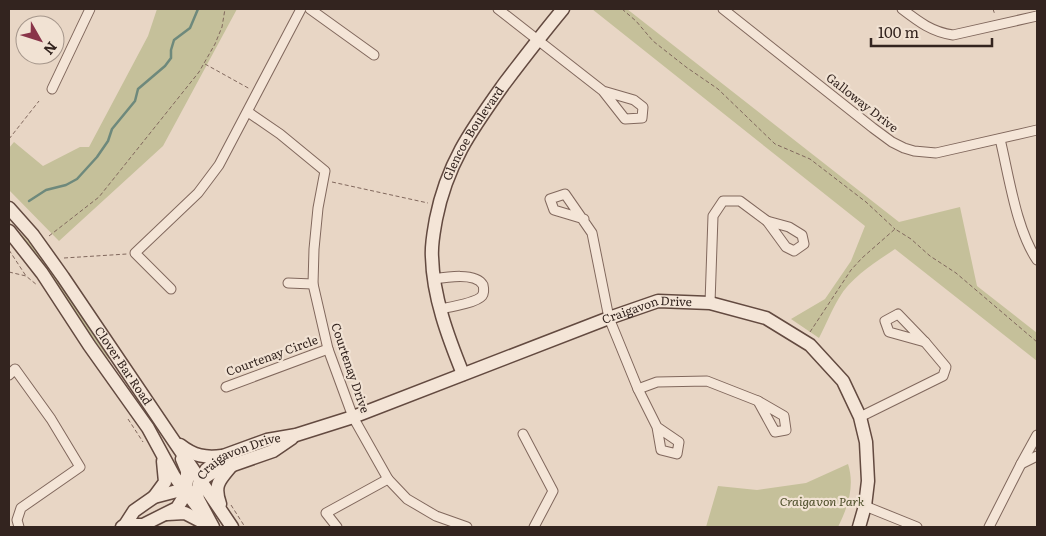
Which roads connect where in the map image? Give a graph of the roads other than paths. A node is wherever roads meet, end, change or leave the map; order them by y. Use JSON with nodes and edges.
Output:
{"nodes":[{"id":1,"x":90,"y":9,"type":"edge"},
{"id":2,"x":301,"y":9,"type":"edge"},
{"id":3,"x":310,"y":9,"type":"edge"},
{"id":4,"x":498,"y":9,"type":"edge"},
{"id":5,"x":563,"y":9,"type":"edge"},
{"id":6,"x":723,"y":9,"type":"edge"},
{"id":7,"x":902,"y":9,"type":"edge"},
{"id":8,"x":1037,"y":16,"type":"edge"},
{"id":9,"x":537,"y":40,"type":"junction"},
{"id":10,"x":374,"y":55,"type":"dead end"},
{"id":11,"x":52,"y":89,"type":"dead end"},
{"id":12,"x":603,"y":91,"type":"dead end"},
{"id":13,"x":248,"y":112,"type":"junction"},
{"id":14,"x":1037,"y":130,"type":"edge"},
{"id":15,"x":1000,"y":139,"type":"junction"},
{"id":16,"x":9,"y":208,"type":"edge"},
{"id":17,"x":584,"y":219,"type":"dead end"},
{"id":18,"x":767,"y":221,"type":"dead end"},
{"id":19,"x":9,"y":231,"type":"edge"},
{"id":20,"x":1037,"y":260,"type":"edge"},
{"id":21,"x":434,"y":279,"type":"junction"},
{"id":22,"x":288,"y":283,"type":"dead end"},
{"id":23,"x":313,"y":284,"type":"junction"},
{"id":24,"x":171,"y":289,"type":"dead end"},
{"id":25,"x":710,"y":303,"type":"junction"},
{"id":26,"x":440,"y":309,"type":"junction"},
{"id":27,"x":609,"y":318,"type":"junction"},
{"id":28,"x":925,"y":342,"type":"dead end"},
{"id":29,"x":328,"y":349,"type":"junction"},
{"id":30,"x":464,"y":374,"type":"junction"},
{"id":31,"x":9,"y":376,"type":"edge"},
{"id":32,"x":226,"y":387,"type":"dead end"},
{"id":33,"x":638,"y":389,"type":"junction"},
{"id":34,"x":758,"y":401,"type":"dead end"},
{"id":35,"x":353,"y":416,"type":"junction"},
{"id":36,"x":860,"y":417,"type":"junction"},
{"id":37,"x":657,"y":427,"type":"dead end"},
{"id":38,"x":523,"y":434,"type":"dead end"},
{"id":39,"x":1037,"y":435,"type":"edge"},
{"id":40,"x":172,"y":439,"type":"junction"},
{"id":41,"x":161,"y":449,"type":"junction"},
{"id":42,"x":1037,"y":456,"type":"edge"},
{"id":43,"x":228,"y":461,"type":"junction"},
{"id":44,"x":1020,"y":464,"type":"junction"},
{"id":45,"x":187,"y":478,"type":"junction"},
{"id":46,"x":388,"y":480,"type":"junction"},
{"id":47,"x":194,"y":488,"type":"junction"},
{"id":48,"x":154,"y":497,"type":"junction"},
{"id":49,"x":865,"y":506,"type":"junction"},
{"id":50,"x":165,"y":514,"type":"junction"},
{"id":51,"x":224,"y":516,"type":"junction"},
{"id":52,"x":124,"y":526,"type":"edge"},
{"id":53,"x":19,"y":527,"type":"edge"},
{"id":54,"x":213,"y":527,"type":"edge"},
{"id":55,"x":232,"y":527,"type":"edge"},
{"id":56,"x":337,"y":527,"type":"edge"},
{"id":57,"x":466,"y":527,"type":"edge"},
{"id":58,"x":534,"y":527,"type":"edge"},
{"id":59,"x":859,"y":527,"type":"edge"},
{"id":60,"x":917,"y":527,"type":"edge"},
{"id":61,"x":989,"y":527,"type":"edge"}],
"edges":[{"from":1,"to":11,"type":"street"},
{"from":2,"to":13,"type":"street"},
{"from":3,"to":10,"type":"street"},
{"from":4,"to":9,"type":"street"},
{"from":5,"to":9,"type":"street","name":"Glencoe Boulevard"},
{"from":6,"to":15,"type":"street","name":"Galloway Drive"},
{"from":7,"to":8,"type":"street"},
{"from":9,"to":12,"type":"street"},
{"from":9,"to":21,"type":"street","name":"Glencoe Boulevard"},
{"from":13,"to":23,"type":"street","name":"Courtenay Drive"},
{"from":13,"to":24,"type":"street"},
{"from":14,"to":15,"type":"street","name":"Galloway Drive"},
{"from":15,"to":20,"type":"street"},
{"from":16,"to":40,"type":"street","name":"Clover Bar Road"},
{"from":17,"to":27,"type":"street"},
{"from":18,"to":25,"type":"street"},
{"from":19,"to":41,"type":"street","name":"Clover Bar Road"},
{"from":21,"to":26,"type":"street","name":"Glencoe Boulevard"},
{"from":21,"to":26,"type":"street"},
{"from":22,"to":23,"type":"street"},
{"from":23,"to":29,"type":"street","name":"Courtenay Drive"},
{"from":25,"to":27,"type":"street","name":"Craigavon Drive"},
{"from":25,"to":36,"type":"street","name":"Craigavon Drive"},
{"from":26,"to":30,"type":"street","name":"Glencoe Boulevard"},
{"from":27,"to":30,"type":"street","name":"Craigavon Drive"},
{"from":27,"to":33,"type":"street"},
{"from":28,"to":36,"type":"street"},
{"from":29,"to":32,"type":"street","name":"Courtenay Circle"},
{"from":29,"to":35,"type":"street","name":"Courtenay Drive"},
{"from":30,"to":35,"type":"street","name":"Craigavon Drive"},
{"from":31,"to":53,"type":"street"},
{"from":33,"to":34,"type":"street"},
{"from":33,"to":37,"type":"street"},
{"from":35,"to":43,"type":"street","name":"Craigavon Drive"},
{"from":35,"to":46,"type":"street","name":"Courtenay Drive"},
{"from":36,"to":49,"type":"street","name":"Craigavon Drive"},
{"from":38,"to":58,"type":"street"},
{"from":39,"to":44,"type":"street"},
{"from":40,"to":43,"type":"street"},
{"from":40,"to":45,"type":"street"},
{"from":40,"to":47,"type":"street","name":"Clover Bar Road"},
{"from":41,"to":45,"type":"street"},
{"from":41,"to":47,"type":"street","name":"Clover Bar Road"},
{"from":41,"to":48,"type":"street"},
{"from":42,"to":44,"type":"street"},
{"from":43,"to":47,"type":"street","name":"Craigavon Drive"},
{"from":43,"to":51,"type":"street"},
{"from":44,"to":61,"type":"street"},
{"from":45,"to":47,"type":"street"},
{"from":46,"to":56,"type":"street"},
{"from":46,"to":57,"type":"street","name":"Courtenay Drive"},
{"from":47,"to":48,"type":"street"},
{"from":47,"to":50,"type":"street","name":"Craigavon Drive"},
{"from":47,"to":51,"type":"street"},
{"from":47,"to":54,"type":"street"},
{"from":48,"to":52,"type":"street"},
{"from":49,"to":59,"type":"street","name":"Craigavon Drive"},
{"from":49,"to":60,"type":"street"},
{"from":50,"to":52,"type":"street"},
{"from":50,"to":54,"type":"street"},
{"from":51,"to":55,"type":"street"}]}
